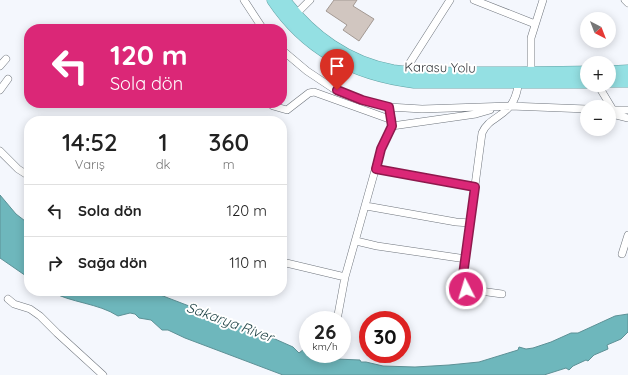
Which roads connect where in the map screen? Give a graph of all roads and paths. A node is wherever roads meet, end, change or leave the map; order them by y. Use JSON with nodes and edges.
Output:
{"nodes":[{"id":1,"x":244,"y":0,"type":"edge"},
{"id":2,"x":273,"y":0,"type":"edge"},
{"id":3,"x":284,"y":0,"type":"edge"},
{"id":4,"x":310,"y":0,"type":"edge"},
{"id":5,"x":450,"y":0,"type":"edge"},
{"id":6,"x":474,"y":0,"type":"edge"},
{"id":7,"x":543,"y":0,"type":"edge"},
{"id":8,"x":625,"y":0,"type":"edge"},
{"id":9,"x":628,"y":3,"type":"edge"},
{"id":10,"x":296,"y":15,"type":"junction"},
{"id":11,"x":260,"y":24,"type":"edge"},
{"id":12,"x":535,"y":24,"type":"junction"},
{"id":13,"x":287,"y":54,"type":"edge"},
{"id":14,"x":6,"y":59,"type":"dead end"},
{"id":15,"x":0,"y":66,"type":"edge"},
{"id":16,"x":628,"y":71,"type":"edge"},
{"id":17,"x":404,"y":72,"type":"junction"},
{"id":18,"x":580,"y":72,"type":"edge"},
{"id":19,"x":616,"y":72,"type":"edge"},
{"id":20,"x":531,"y":73,"type":"junction"},
{"id":21,"x":8,"y":79,"type":"dead end"},
{"id":22,"x":616,"y":81,"type":"edge"},
{"id":23,"x":628,"y":81,"type":"edge"},
{"id":24,"x":519,"y":82,"type":"junction"},
{"id":25,"x":580,"y":82,"type":"edge"},
{"id":26,"x":0,"y":90,"type":"edge"},
{"id":27,"x":510,"y":106,"type":"junction"},
{"id":28,"x":389,"y":107,"type":"junction"},
{"id":29,"x":500,"y":107,"type":"junction"},
{"id":30,"x":280,"y":108,"type":"edge"},
{"id":31,"x":580,"y":109,"type":"edge"},
{"id":32,"x":616,"y":110,"type":"edge"},
{"id":33,"x":628,"y":110,"type":"edge"},
{"id":34,"x":616,"y":115,"type":"edge"},
{"id":35,"x":628,"y":118,"type":"edge"},
{"id":36,"x":392,"y":123,"type":"junction"},
{"id":37,"x":0,"y":151,"type":"edge"},
{"id":38,"x":376,"y":169,"type":"junction"},
{"id":39,"x":24,"y":173,"type":"edge"},
{"id":40,"x":475,"y":187,"type":"junction"},
{"id":41,"x":366,"y":206,"type":"junction"},
{"id":42,"x":470,"y":222,"type":"junction"},
{"id":43,"x":628,"y":235,"type":"edge"},
{"id":44,"x":356,"y":241,"type":"junction"},
{"id":45,"x":622,"y":254,"type":"dead end"},
{"id":46,"x":466,"y":259,"type":"junction"},
{"id":47,"x":287,"y":263,"type":"edge"},
{"id":48,"x":345,"y":277,"type":"junction"},
{"id":49,"x":502,"y":294,"type":"dead end"},
{"id":50,"x":8,"y":299,"type":"dead end"},
{"id":51,"x":339,"y":311,"type":"edge"},
{"id":52,"x":104,"y":375,"type":"edge"}],
"edges":[{"from":1,"to":11,"type":"street"},
{"from":2,"to":24,"type":"highway","name":"Karasu Yolu"},
{"from":3,"to":10,"type":"highway","name":"Karasu Yolu"},
{"from":4,"to":10,"type":"street"},
{"from":5,"to":17,"type":"street"},
{"from":6,"to":12,"type":"street"},
{"from":7,"to":12,"type":"street"},
{"from":8,"to":9,"type":"street"},
{"from":10,"to":17,"type":"highway","name":"Karasu Yolu"},
{"from":12,"to":20,"type":"street"},
{"from":13,"to":28,"type":"street"},
{"from":14,"to":15,"type":"street"},
{"from":16,"to":19,"type":"highway"},
{"from":17,"to":20,"type":"highway","name":"Karasu Yolu"},
{"from":18,"to":20,"type":"highway","name":"Karasu Yolu"},
{"from":21,"to":26,"type":"street"},
{"from":22,"to":23,"type":"highway"},
{"from":24,"to":25,"type":"highway","name":"Karasu Yolu"},
{"from":24,"to":27,"type":"street"},
{"from":27,"to":29,"type":"street"},
{"from":27,"to":31,"type":"street"},
{"from":27,"to":40,"type":"street"},
{"from":28,"to":29,"type":"street"},
{"from":28,"to":36,"type":"street"},
{"from":29,"to":36,"type":"street"},
{"from":30,"to":36,"type":"street"},
{"from":32,"to":33,"type":"street"},
{"from":34,"to":35,"type":"street"},
{"from":36,"to":38,"type":"street"},
{"from":37,"to":39,"type":"street"},
{"from":38,"to":40,"type":"street"},
{"from":38,"to":41,"type":"street"},
{"from":40,"to":42,"type":"street"},
{"from":41,"to":42,"type":"street"},
{"from":41,"to":44,"type":"street"},
{"from":42,"to":46,"type":"street"},
{"from":43,"to":45,"type":"street"},
{"from":44,"to":46,"type":"street"},
{"from":44,"to":48,"type":"street"},
{"from":46,"to":49,"type":"street"},
{"from":47,"to":48,"type":"street"},
{"from":48,"to":51,"type":"street"},
{"from":50,"to":52,"type":"street"}]}
